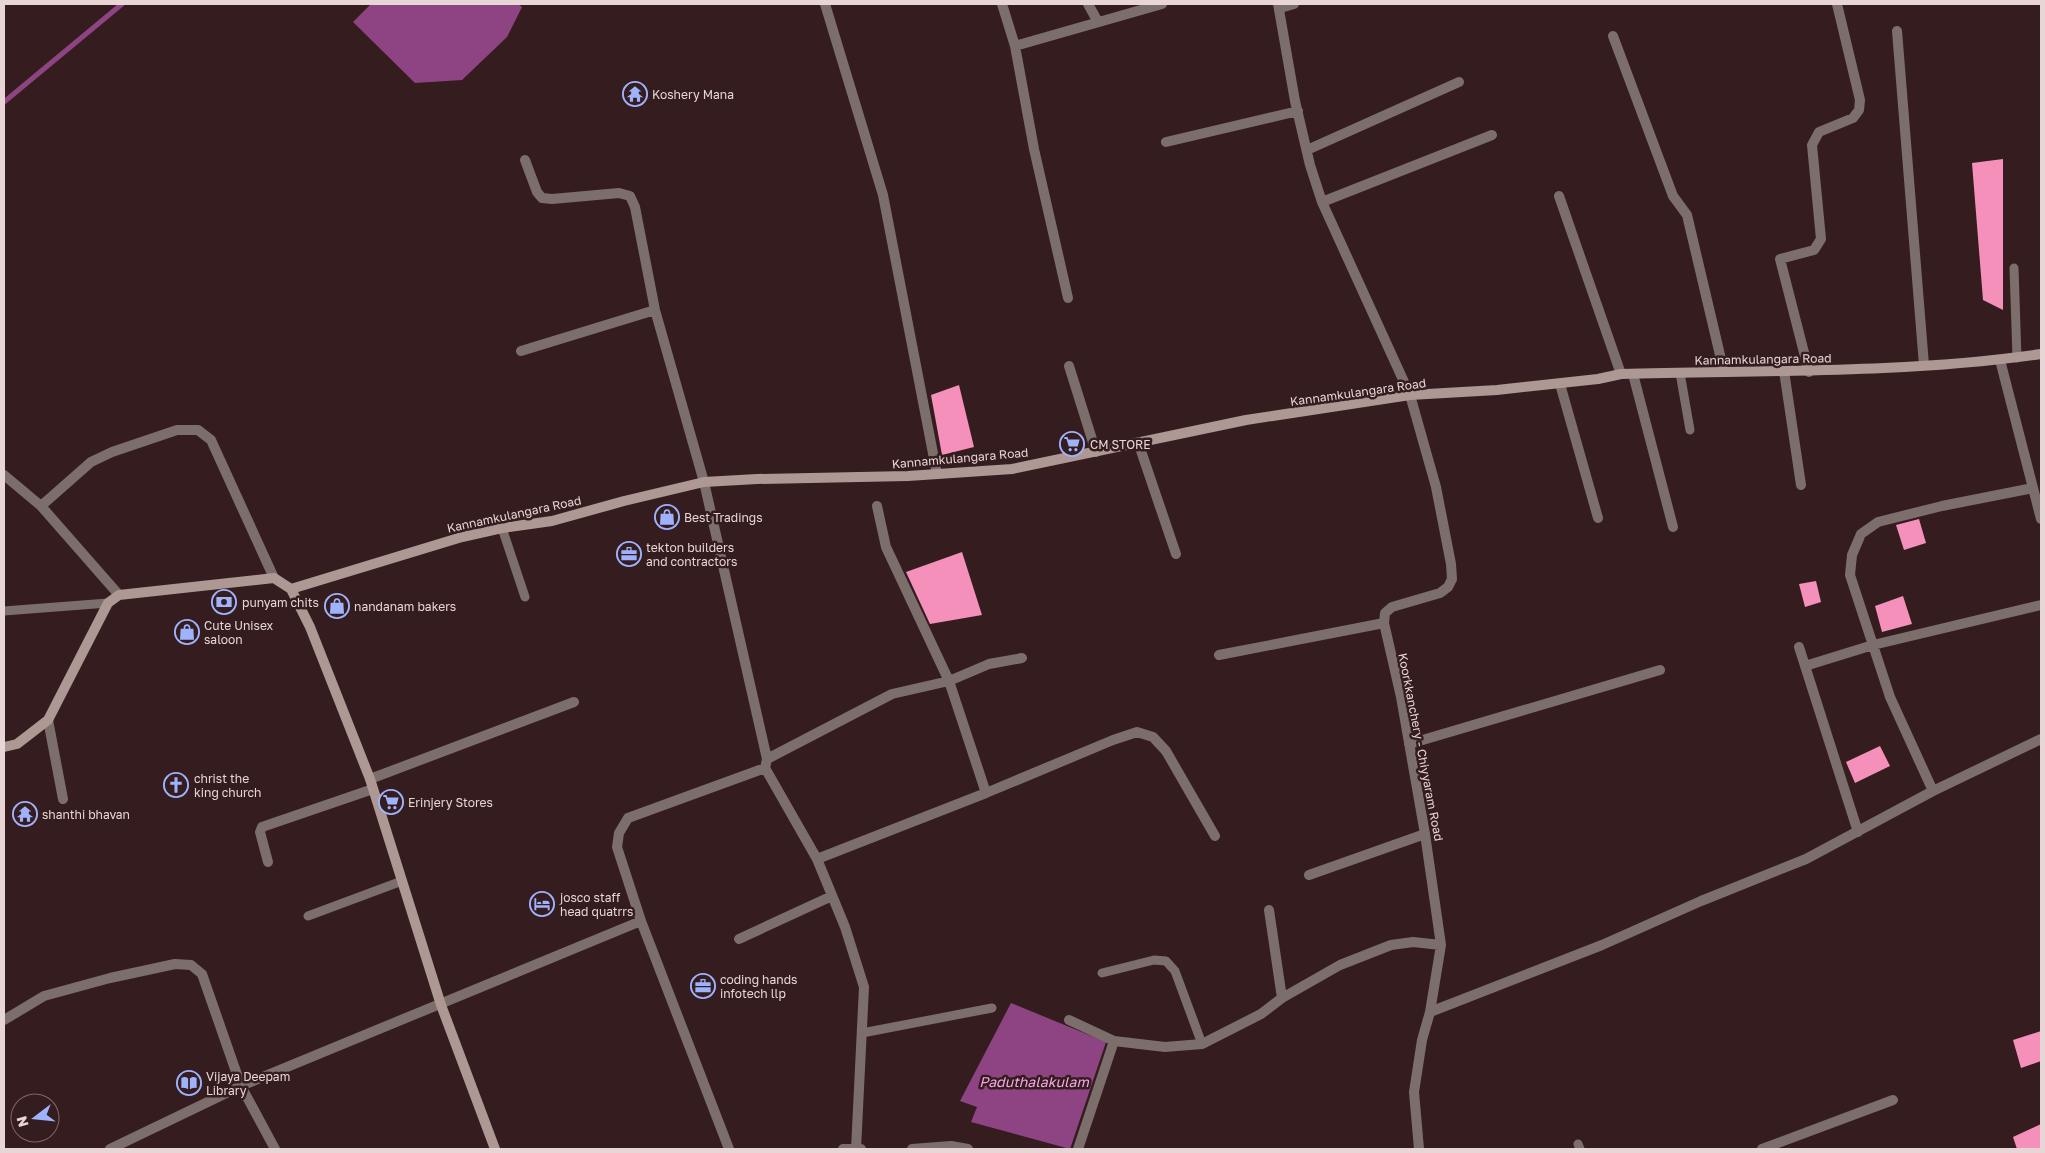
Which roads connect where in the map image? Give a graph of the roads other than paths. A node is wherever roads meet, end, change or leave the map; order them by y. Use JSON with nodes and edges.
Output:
{"nodes":[{"id":1,"x":825,"y":4,"type":"edge"},
{"id":2,"x":1002,"y":4,"type":"edge"},
{"id":3,"x":1088,"y":4,"type":"edge"},
{"id":4,"x":1162,"y":4,"type":"edge"},
{"id":5,"x":1294,"y":4,"type":"edge"},
{"id":6,"x":1837,"y":4,"type":"edge"},
{"id":7,"x":1279,"y":6,"type":"edge"},
{"id":8,"x":1098,"y":22,"type":"junction"},
{"id":9,"x":1897,"y":31,"type":"dead end"},
{"id":10,"x":1613,"y":36,"type":"dead end"},
{"id":11,"x":1015,"y":46,"type":"junction"},
{"id":12,"x":1459,"y":82,"type":"dead end"},
{"id":13,"x":1298,"y":111,"type":"junction"},
{"id":14,"x":1492,"y":135,"type":"dead end"},
{"id":15,"x":1166,"y":142,"type":"dead end"},
{"id":16,"x":1307,"y":150,"type":"junction"},
{"id":17,"x":525,"y":160,"type":"dead end"},
{"id":18,"x":1559,"y":196,"type":"dead end"},
{"id":19,"x":1322,"y":202,"type":"junction"},
{"id":20,"x":2014,"y":268,"type":"dead end"},
{"id":21,"x":1068,"y":298,"type":"dead end"},
{"id":22,"x":655,"y":310,"type":"junction"},
{"id":23,"x":521,"y":351,"type":"dead end"},
{"id":24,"x":2041,"y":354,"type":"edge"},
{"id":25,"x":2017,"y":358,"type":"junction"},
{"id":26,"x":2000,"y":360,"type":"junction"},
{"id":27,"x":1924,"y":365,"type":"junction"},
{"id":28,"x":1069,"y":366,"type":"dead end"},
{"id":29,"x":1784,"y":371,"type":"junction"},
{"id":30,"x":1724,"y":372,"type":"junction"},
{"id":31,"x":1809,"y":372,"type":"junction"},
{"id":32,"x":1680,"y":373,"type":"junction"},
{"id":33,"x":1621,"y":374,"type":"junction"},
{"id":34,"x":1632,"y":374,"type":"junction"},
{"id":35,"x":1560,"y":384,"type":"junction"},
{"id":36,"x":1410,"y":395,"type":"junction"},
{"id":37,"x":1690,"y":430,"type":"dead end"},
{"id":38,"x":1138,"y":442,"type":"junction"},
{"id":39,"x":1096,"y":452,"type":"junction"},
{"id":40,"x":937,"y":474,"type":"junction"},
{"id":41,"x":4,"y":475,"type":"edge"},
{"id":42,"x":704,"y":482,"type":"junction"},
{"id":43,"x":1801,"y":485,"type":"dead end"},
{"id":44,"x":2033,"y":488,"type":"junction"},
{"id":45,"x":41,"y":506,"type":"junction"},
{"id":46,"x":877,"y":506,"type":"dead end"},
{"id":47,"x":1598,"y":518,"type":"dead end"},
{"id":48,"x":2041,"y":519,"type":"edge"},
{"id":49,"x":1673,"y":527,"type":"dead end"},
{"id":50,"x":502,"y":528,"type":"junction"},
{"id":51,"x":1176,"y":554,"type":"dead end"},
{"id":52,"x":274,"y":578,"type":"junction"},
{"id":53,"x":291,"y":589,"type":"junction"},
{"id":54,"x":119,"y":595,"type":"junction"},
{"id":55,"x":525,"y":597,"type":"dead end"},
{"id":56,"x":108,"y":603,"type":"junction"},
{"id":57,"x":2041,"y":605,"type":"edge"},
{"id":58,"x":4,"y":611,"type":"edge"},
{"id":59,"x":1384,"y":624,"type":"junction"},
{"id":60,"x":1873,"y":645,"type":"junction"},
{"id":61,"x":1799,"y":647,"type":"dead end"},
{"id":62,"x":1219,"y":655,"type":"dead end"},
{"id":63,"x":1022,"y":658,"type":"dead end"},
{"id":64,"x":1805,"y":666,"type":"junction"},
{"id":65,"x":1660,"y":670,"type":"dead end"},
{"id":66,"x":949,"y":681,"type":"junction"},
{"id":67,"x":574,"y":702,"type":"dead end"},
{"id":68,"x":48,"y":720,"type":"junction"},
{"id":69,"x":2041,"y":739,"type":"edge"},
{"id":70,"x":1409,"y":744,"type":"junction"},
{"id":71,"x":4,"y":746,"type":"edge"},
{"id":72,"x":766,"y":764,"type":"junction"},
{"id":73,"x":372,"y":784,"type":"junction"},
{"id":74,"x":1933,"y":791,"type":"junction"},
{"id":75,"x":986,"y":793,"type":"junction"},
{"id":76,"x":63,"y":799,"type":"dead end"},
{"id":77,"x":1858,"y":832,"type":"junction"},
{"id":78,"x":1425,"y":834,"type":"junction"},
{"id":79,"x":1215,"y":836,"type":"dead end"},
{"id":80,"x":817,"y":859,"type":"junction"},
{"id":81,"x":268,"y":862,"type":"dead end"},
{"id":82,"x":1309,"y":875,"type":"dead end"},
{"id":83,"x":402,"y":880,"type":"junction"},
{"id":84,"x":832,"y":896,"type":"junction"},
{"id":85,"x":1269,"y":910,"type":"dead end"},
{"id":86,"x":308,"y":916,"type":"dead end"},
{"id":87,"x":641,"y":921,"type":"junction"},
{"id":88,"x":740,"y":939,"type":"dead end"},
{"id":89,"x":1441,"y":945,"type":"junction"},
{"id":90,"x":1102,"y":973,"type":"dead end"},
{"id":91,"x":1282,"y":998,"type":"junction"},
{"id":92,"x":441,"y":1005,"type":"junction"},
{"id":93,"x":992,"y":1008,"type":"dead end"},
{"id":94,"x":1430,"y":1012,"type":"junction"},
{"id":95,"x":4,"y":1020,"type":"edge"},
{"id":96,"x":1069,"y":1020,"type":"dead end"},
{"id":97,"x":862,"y":1033,"type":"junction"},
{"id":98,"x":1114,"y":1041,"type":"junction"},
{"id":99,"x":1202,"y":1044,"type":"junction"},
{"id":100,"x":241,"y":1086,"type":"junction"},
{"id":101,"x":1893,"y":1100,"type":"dead end"},
{"id":102,"x":110,"y":1149,"type":"edge"},
{"id":103,"x":275,"y":1149,"type":"edge"},
{"id":104,"x":495,"y":1149,"type":"edge"},
{"id":105,"x":729,"y":1149,"type":"edge"},
{"id":106,"x":843,"y":1149,"type":"edge"},
{"id":107,"x":856,"y":1149,"type":"edge"},
{"id":108,"x":861,"y":1149,"type":"edge"},
{"id":109,"x":912,"y":1149,"type":"edge"},
{"id":110,"x":968,"y":1149,"type":"edge"},
{"id":111,"x":1078,"y":1149,"type":"edge"},
{"id":112,"x":1419,"y":1149,"type":"edge"},
{"id":113,"x":1762,"y":1149,"type":"edge"}],
"edges":[{"from":1,"to":40,"type":"street"},
{"from":2,"to":11,"type":"street"},
{"from":3,"to":8,"type":"street"},
{"from":4,"to":8,"type":"street"},
{"from":5,"to":7,"type":"street"},
{"from":6,"to":31,"type":"street"},
{"from":7,"to":13,"type":"street"},
{"from":8,"to":11,"type":"street"},
{"from":9,"to":27,"type":"street"},
{"from":10,"to":30,"type":"street"},
{"from":11,"to":21,"type":"street"},
{"from":12,"to":16,"type":"street"},
{"from":13,"to":15,"type":"street"},
{"from":13,"to":16,"type":"street"},
{"from":14,"to":19,"type":"street"},
{"from":16,"to":19,"type":"street"},
{"from":17,"to":22,"type":"street"},
{"from":18,"to":33,"type":"street"},
{"from":19,"to":36,"type":"street"},
{"from":20,"to":25,"type":"lane"},
{"from":22,"to":23,"type":"street"},
{"from":22,"to":42,"type":"street"},
{"from":24,"to":25,"type":"street","name":"Kannamkulangara Road"},
{"from":25,"to":26,"type":"street","name":"Kannamkulangara Road"},
{"from":26,"to":27,"type":"street","name":"Kannamkulangara Road"},
{"from":26,"to":44,"type":"street"},
{"from":27,"to":31,"type":"street","name":"Kannamkulangara Road"},
{"from":28,"to":39,"type":"street"},
{"from":29,"to":30,"type":"street","name":"Kannamkulangara Road"},
{"from":29,"to":31,"type":"street","name":"Kannamkulangara Road"},
{"from":29,"to":43,"type":"street"},
{"from":30,"to":32,"type":"street","name":"Kannamkulangara Road"},
{"from":32,"to":34,"type":"street","name":"Kannamkulangara Road"},
{"from":32,"to":37,"type":"lane"},
{"from":33,"to":34,"type":"street","name":"Kannamkulangara Road"},
{"from":33,"to":35,"type":"street","name":"Kannamkulangara Road"},
{"from":34,"to":49,"type":"street"},
{"from":35,"to":36,"type":"street","name":"Kannamkulangara Road"},
{"from":35,"to":47,"type":"street"},
{"from":36,"to":38,"type":"street","name":"Kannamkulangara Road"},
{"from":36,"to":59,"type":"street"},
{"from":38,"to":39,"type":"street","name":"Kannamkulangara Road"},
{"from":38,"to":51,"type":"street"},
{"from":39,"to":40,"type":"street","name":"Kannamkulangara Road"},
{"from":40,"to":42,"type":"street","name":"Kannamkulangara Road"},
{"from":41,"to":45,"type":"street"},
{"from":42,"to":50,"type":"street","name":"Kannamkulangara Road"},
{"from":42,"to":72,"type":"street"},
{"from":44,"to":48,"type":"street"},
{"from":44,"to":60,"type":"street"},
{"from":45,"to":52,"type":"street"},
{"from":45,"to":54,"type":"street"},
{"from":46,"to":66,"type":"street"},
{"from":50,"to":53,"type":"street","name":"Kannamkulangara Road"},
{"from":50,"to":55,"type":"lane"},
{"from":52,"to":53,"type":"street"},
{"from":52,"to":54,"type":"street"},
{"from":53,"to":73,"type":"street"},
{"from":54,"to":56,"type":"street"},
{"from":56,"to":58,"type":"lane"},
{"from":56,"to":68,"type":"street"},
{"from":57,"to":60,"type":"street"},
{"from":59,"to":62,"type":"street"},
{"from":59,"to":70,"type":"street","name":"Koorkkanchery - Chiyyaram Road"},
{"from":60,"to":64,"type":"street"},
{"from":60,"to":74,"type":"street"},
{"from":61,"to":64,"type":"street"},
{"from":63,"to":66,"type":"street"},
{"from":64,"to":77,"type":"street"},
{"from":65,"to":70,"type":"street"},
{"from":66,"to":72,"type":"street"},
{"from":66,"to":75,"type":"street"},
{"from":67,"to":73,"type":"street"},
{"from":68,"to":71,"type":"street"},
{"from":68,"to":76,"type":"street"},
{"from":69,"to":74,"type":"street"},
{"from":70,"to":78,"type":"street","name":"Koorkkanchery - Chiyyaram Road"},
{"from":72,"to":80,"type":"street"},
{"from":72,"to":87,"type":"street"},
{"from":73,"to":81,"type":"street"},
{"from":73,"to":83,"type":"street"},
{"from":74,"to":77,"type":"street"},
{"from":75,"to":79,"type":"street"},
{"from":75,"to":80,"type":"street"},
{"from":77,"to":94,"type":"street"},
{"from":78,"to":82,"type":"street"},
{"from":78,"to":89,"type":"street","name":"Koorkkanchery - Chiyyaram Road"},
{"from":80,"to":84,"type":"street"},
{"from":83,"to":86,"type":"lane"},
{"from":83,"to":92,"type":"street"},
{"from":84,"to":88,"type":"street"},
{"from":84,"to":97,"type":"street"},
{"from":85,"to":91,"type":"street"},
{"from":87,"to":92,"type":"street"},
{"from":87,"to":105,"type":"street"},
{"from":89,"to":91,"type":"street"},
{"from":89,"to":94,"type":"street","name":"Koorkkanchery - Chiyyaram Road"},
{"from":90,"to":99,"type":"lane"},
{"from":91,"to":99,"type":"street"},
{"from":92,"to":100,"type":"street"},
{"from":92,"to":104,"type":"street"},
{"from":93,"to":97,"type":"lane"},
{"from":94,"to":112,"type":"street","name":"Koorkkanchery - Chiyyaram Road"},
{"from":95,"to":100,"type":"street"},
{"from":96,"to":98,"type":"street"},
{"from":97,"to":107,"type":"street"},
{"from":98,"to":99,"type":"street"},
{"from":98,"to":111,"type":"street"},
{"from":100,"to":102,"type":"street"},
{"from":100,"to":103,"type":"street"},
{"from":101,"to":113,"type":"street"},
{"from":106,"to":107,"type":"street"},
{"from":107,"to":108,"type":"street"},
{"from":109,"to":110,"type":"street"}]}
